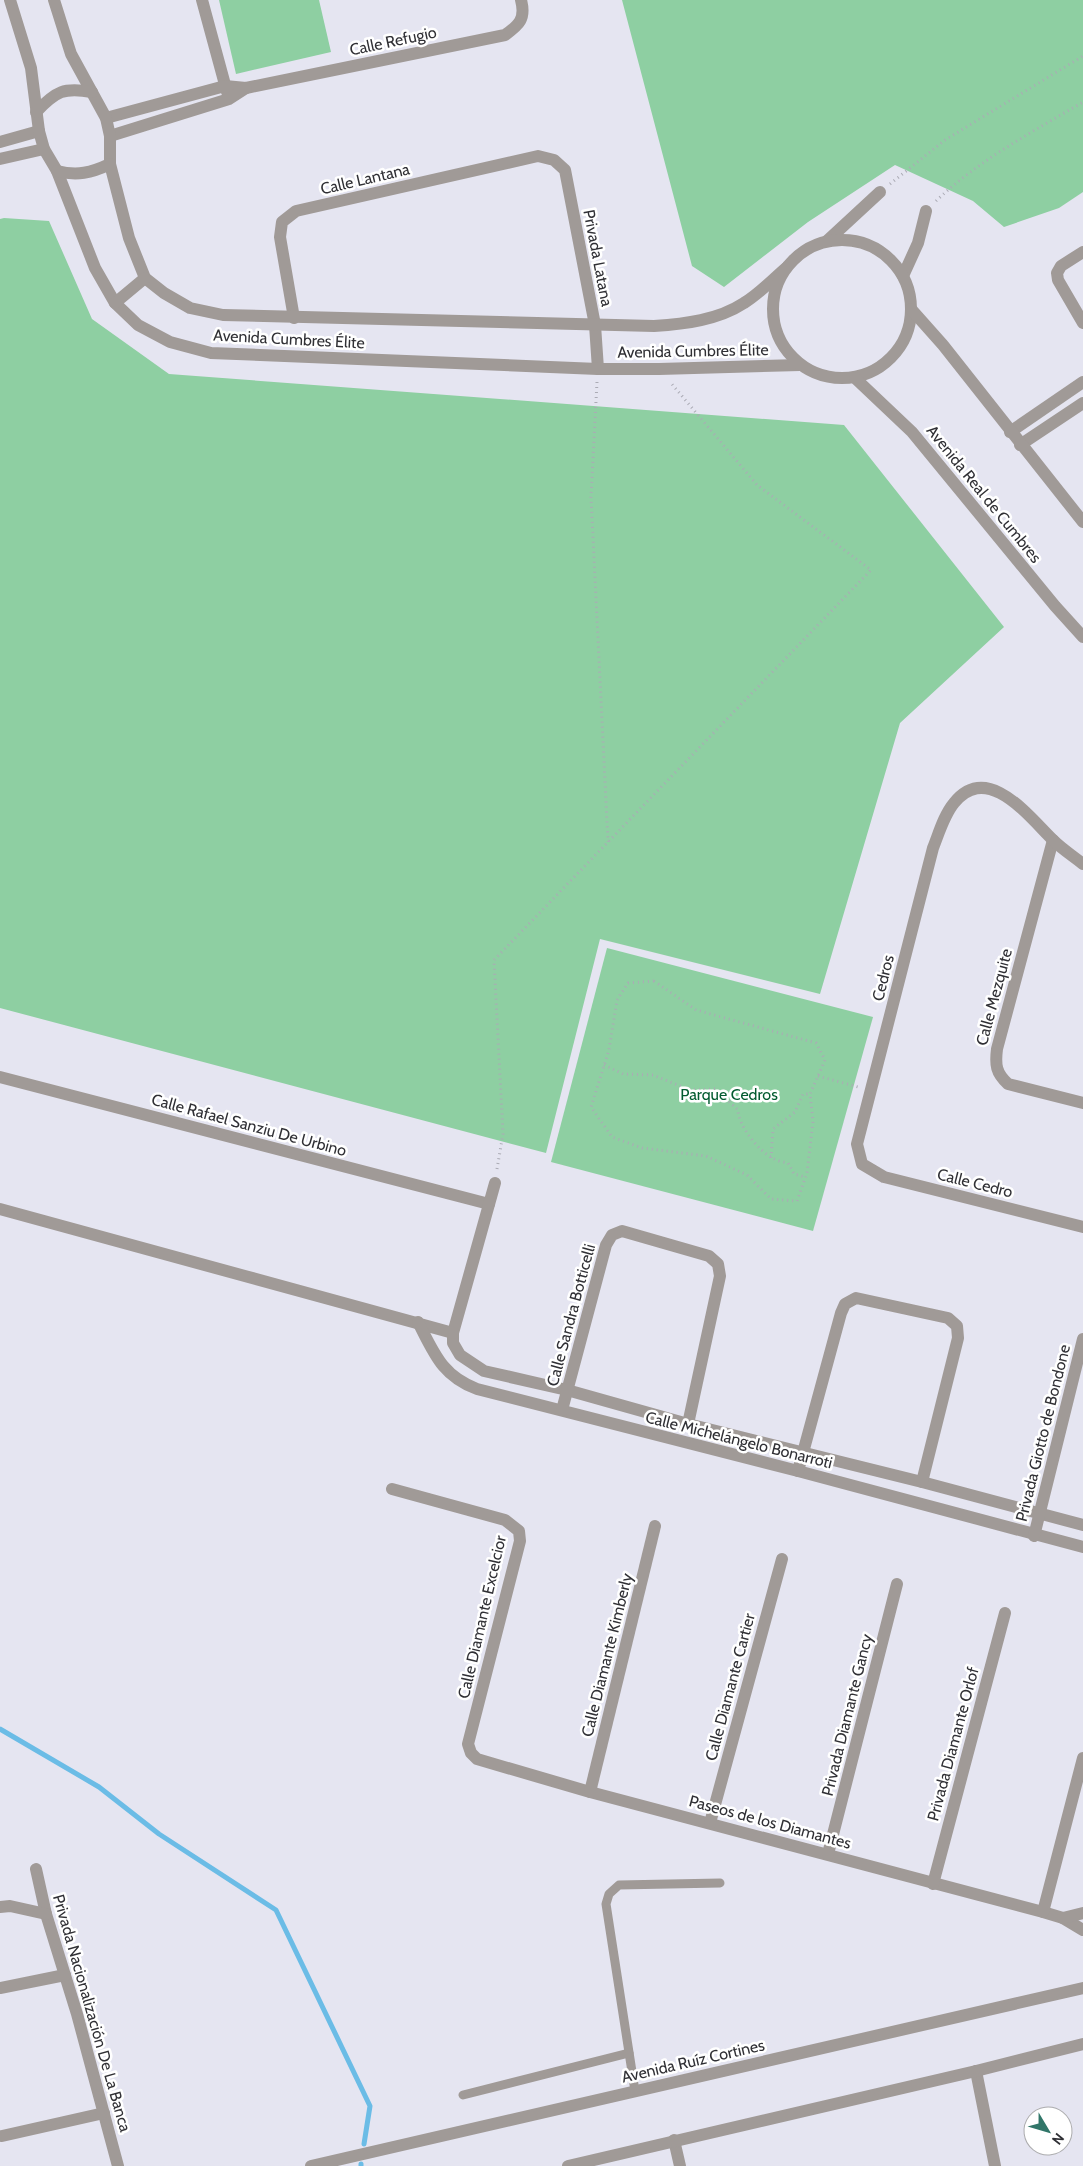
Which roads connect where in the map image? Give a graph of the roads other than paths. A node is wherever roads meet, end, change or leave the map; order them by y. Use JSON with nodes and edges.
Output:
{"nodes":[{"id":1,"x":10,"y":0,"type":"edge"},
{"id":2,"x":54,"y":0,"type":"edge"},
{"id":3,"x":202,"y":0,"type":"edge"},
{"id":4,"x":521,"y":0,"type":"edge"},
{"id":5,"x":225,"y":86,"type":"junction"},
{"id":6,"x":246,"y":88,"type":"junction"},
{"id":7,"x":92,"y":92,"type":"junction"},
{"id":8,"x":228,"y":99,"type":"junction"},
{"id":9,"x":36,"y":112,"type":"junction"},
{"id":10,"x":106,"y":118,"type":"junction"},
{"id":11,"x":38,"y":131,"type":"junction"},
{"id":12,"x":110,"y":136,"type":"junction"},
{"id":13,"x":0,"y":142,"type":"edge"},
{"id":14,"x":44,"y":149,"type":"junction"},
{"id":15,"x":0,"y":158,"type":"edge"},
{"id":16,"x":554,"y":160,"type":"joint"},
{"id":17,"x":110,"y":164,"type":"junction"},
{"id":18,"x":56,"y":171,"type":"junction"},
{"id":19,"x":880,"y":192,"type":"road end"},
{"id":20,"x":926,"y":210,"type":"road end"},
{"id":21,"x":827,"y":241,"type":"junction"},
{"id":22,"x":1083,"y":252,"type":"edge"},
{"id":23,"x":786,"y":268,"type":"junction"},
{"id":24,"x":903,"y":276,"type":"junction"},
{"id":25,"x":145,"y":278,"type":"junction"},
{"id":26,"x":114,"y":303,"type":"junction"},
{"id":27,"x":911,"y":309,"type":"junction"},
{"id":28,"x":294,"y":318,"type":"junction"},
{"id":29,"x":1083,"y":323,"type":"edge"},
{"id":30,"x":594,"y":325,"type":"junction"},
{"id":31,"x":800,"y":365,"type":"junction"},
{"id":32,"x":598,"y":368,"type":"junction"},
{"id":33,"x":855,"y":378,"type":"junction"},
{"id":34,"x":1083,"y":382,"type":"edge"},
{"id":35,"x":1083,"y":403,"type":"edge"},
{"id":36,"x":1010,"y":432,"type":"junction"},
{"id":37,"x":1020,"y":445,"type":"junction"},
{"id":38,"x":1083,"y":522,"type":"edge"},
{"id":39,"x":1083,"y":637,"type":"edge"},
{"id":40,"x":1053,"y":840,"type":"junction"},
{"id":41,"x":1083,"y":864,"type":"edge"},
{"id":42,"x":0,"y":1077,"type":"edge"},
{"id":43,"x":1083,"y":1103,"type":"edge"},
{"id":44,"x":862,"y":1164,"type":"joint"},
{"id":45,"x":495,"y":1183,"type":"road end"},
{"id":46,"x":489,"y":1204,"type":"junction"},
{"id":47,"x":0,"y":1209,"type":"edge"},
{"id":48,"x":1083,"y":1227,"type":"edge"},
{"id":49,"x":418,"y":1322,"type":"junction"},
{"id":50,"x":453,"y":1333,"type":"junction"},
{"id":51,"x":1083,"y":1339,"type":"edge"},
{"id":52,"x":567,"y":1390,"type":"junction"},
{"id":53,"x":562,"y":1410,"type":"junction"},
{"id":54,"x":688,"y":1424,"type":"junction"},
{"id":55,"x":803,"y":1453,"type":"junction"},
{"id":56,"x":798,"y":1471,"type":"junction"},
{"id":57,"x":922,"y":1482,"type":"junction"},
{"id":58,"x":392,"y":1489,"type":"dead end"},
{"id":59,"x":1039,"y":1514,"type":"junction"},
{"id":60,"x":1083,"y":1525,"type":"edge"},
{"id":61,"x":655,"y":1526,"type":"dead end"},
{"id":62,"x":1034,"y":1536,"type":"junction"},
{"id":63,"x":1083,"y":1547,"type":"edge"},
{"id":64,"x":782,"y":1559,"type":"dead end"},
{"id":65,"x":897,"y":1584,"type":"dead end"},
{"id":66,"x":1005,"y":1613,"type":"dead end"},
{"id":67,"x":471,"y":1753,"type":"joint"},
{"id":68,"x":1083,"y":1758,"type":"edge"},
{"id":69,"x":590,"y":1792,"type":"junction"},
{"id":70,"x":710,"y":1823,"type":"junction"},
{"id":71,"x":828,"y":1854,"type":"junction"},
{"id":72,"x":36,"y":1869,"type":"dead end"},
{"id":73,"x":720,"y":1883,"type":"dead end"},
{"id":74,"x":933,"y":1884,"type":"junction"},
{"id":75,"x":0,"y":1907,"type":"edge"},
{"id":76,"x":1042,"y":1912,"type":"junction"},
{"id":77,"x":1083,"y":1912,"type":"edge"},
{"id":78,"x":46,"y":1914,"type":"junction"},
{"id":79,"x":1063,"y":1918,"type":"junction"},
{"id":80,"x":1083,"y":1930,"type":"edge"},
{"id":81,"x":65,"y":1975,"type":"junction"},
{"id":82,"x":0,"y":1988,"type":"edge"},
{"id":83,"x":1083,"y":1988,"type":"edge"},
{"id":84,"x":1083,"y":2044,"type":"edge"},
{"id":85,"x":629,"y":2053,"type":"junction"},
{"id":86,"x":976,"y":2071,"type":"junction"},
{"id":87,"x":635,"y":2091,"type":"junction"},
{"id":88,"x":463,"y":2095,"type":"dead end"},
{"id":89,"x":104,"y":2113,"type":"junction"},
{"id":90,"x":2,"y":2136,"type":"dead end"},
{"id":91,"x":674,"y":2140,"type":"junction"},
{"id":92,"x":321,"y":2164,"type":"edge"},
{"id":93,"x":118,"y":2166,"type":"edge"},
{"id":94,"x":311,"y":2166,"type":"edge"},
{"id":95,"x":568,"y":2166,"type":"edge"},
{"id":96,"x":680,"y":2166,"type":"edge"},
{"id":97,"x":995,"y":2166,"type":"edge"}],
"edges":[{"from":1,"to":9,"type":"street","name":"Avenida Cumbres Élite"},
{"from":2,"to":7,"type":"street"},
{"from":3,"to":5,"type":"street"},
{"from":4,"to":6,"type":"street","name":"Calle Refugio"},
{"from":5,"to":6,"type":"street","name":"Calle Refugio"},
{"from":5,"to":8,"type":"street"},
{"from":5,"to":10,"type":"street","name":"Calle Refugio"},
{"from":6,"to":8,"type":"street","name":"Calle Refugio"},
{"from":7,"to":9,"type":"street"},
{"from":7,"to":10,"type":"street"},
{"from":8,"to":12,"type":"street","name":"Calle Refugio"},
{"from":9,"to":11,"type":"street","name":"Avenida Cumbres Élite"},
{"from":10,"to":12,"type":"street"},
{"from":11,"to":13,"type":"street"},
{"from":11,"to":14,"type":"street","name":"Avenida Cumbres Élite"},
{"from":12,"to":17,"type":"street"},
{"from":14,"to":15,"type":"street"},
{"from":14,"to":18,"type":"street","name":"Avenida Cumbres Élite"},
{"from":16,"to":28,"type":"street","name":"Calle Lantana"},
{"from":16,"to":30,"type":"street","name":"Privada Latana"},
{"from":17,"to":18,"type":"street"},
{"from":17,"to":25,"type":"street"},
{"from":18,"to":26,"type":"street","name":"Avenida Cumbres Élite"},
{"from":19,"to":21,"type":"street"},
{"from":20,"to":24,"type":"street"},
{"from":21,"to":23,"type":"street"},
{"from":21,"to":24,"type":"street"},
{"from":22,"to":29,"type":"street"},
{"from":23,"to":30,"type":"street","name":"Avenida Cumbres Élite"},
{"from":23,"to":31,"type":"street"},
{"from":24,"to":27,"type":"street"},
{"from":25,"to":26,"type":"street"},
{"from":25,"to":28,"type":"street","name":"Avenida Cumbres Élite"},
{"from":26,"to":32,"type":"street","name":"Avenida Cumbres Élite"},
{"from":27,"to":33,"type":"street"},
{"from":27,"to":36,"type":"street"},
{"from":28,"to":30,"type":"street","name":"Avenida Cumbres Élite"},
{"from":30,"to":32,"type":"street","name":"Privada Latana"},
{"from":31,"to":32,"type":"street","name":"Avenida Cumbres Élite"},
{"from":31,"to":33,"type":"street"},
{"from":33,"to":39,"type":"street","name":"Avenida Real de Cumbres"},
{"from":34,"to":36,"type":"street"},
{"from":35,"to":37,"type":"street"},
{"from":36,"to":37,"type":"street"},
{"from":37,"to":38,"type":"street"},
{"from":40,"to":41,"type":"street"},
{"from":40,"to":43,"type":"street","name":"Calle Mezquite"},
{"from":40,"to":44,"type":"street","name":"Cedros"},
{"from":42,"to":46,"type":"street","name":"Calle Rafael Sanziu De Urbino"},
{"from":44,"to":48,"type":"street","name":"Calle Cedro"},
{"from":45,"to":46,"type":"street"},
{"from":46,"to":50,"type":"street"},
{"from":47,"to":49,"type":"street"},
{"from":49,"to":50,"type":"street"},
{"from":49,"to":53,"type":"street","name":"Calle Michelángelo Bonarroti"},
{"from":50,"to":52,"type":"street","name":"Calle Michelángelo Bonarroti"},
{"from":51,"to":59,"type":"street","name":"Privada Giotto de Bondone"},
{"from":52,"to":53,"type":"street","name":"Calle Sandra Botticelli"},
{"from":52,"to":54,"type":"street","name":"Calle Michelángelo Bonarroti"},
{"from":52,"to":54,"type":"street","name":"Calle Sandra Botticelli"},
{"from":53,"to":56,"type":"street","name":"Calle Michelángelo Bonarroti"},
{"from":54,"to":55,"type":"street","name":"Calle Michelángelo Bonarroti"},
{"from":55,"to":56,"type":"street"},
{"from":55,"to":57,"type":"street","name":"Calle Michelángelo Bonarroti"},
{"from":55,"to":57,"type":"street"},
{"from":56,"to":62,"type":"street","name":"Calle Michelángelo Bonarroti"},
{"from":57,"to":59,"type":"street","name":"Calle Michelángelo Bonarroti"},
{"from":58,"to":67,"type":"street","name":"Calle Diamante Excelcior"},
{"from":59,"to":60,"type":"street","name":"Calle Michelángelo Bonarroti"},
{"from":59,"to":62,"type":"street","name":"Privada Giotto de Bondone"},
{"from":61,"to":69,"type":"street","name":"Calle Diamante Kimberly"},
{"from":62,"to":63,"type":"street","name":"Calle Michelángelo Bonarroti"},
{"from":64,"to":70,"type":"street","name":"Calle Diamante Cartier"},
{"from":65,"to":71,"type":"street","name":"Privada Diamante Gancy"},
{"from":66,"to":74,"type":"street","name":"Privada Diamante Orlof"},
{"from":67,"to":69,"type":"street","name":"Paseos de los Diamantes"},
{"from":68,"to":76,"type":"street"},
{"from":69,"to":70,"type":"street","name":"Paseos de los Diamantes"},
{"from":70,"to":71,"type":"street","name":"Paseos de los Diamantes"},
{"from":71,"to":74,"type":"street","name":"Paseos de los Diamantes"},
{"from":72,"to":78,"type":"street","name":"Privada Nacionalización De La Banca"},
{"from":73,"to":85,"type":"lane"},
{"from":74,"to":76,"type":"street","name":"Paseos de los Diamantes"},
{"from":75,"to":78,"type":"street"},
{"from":76,"to":79,"type":"street","name":"Paseos de los Diamantes"},
{"from":77,"to":79,"type":"street"},
{"from":78,"to":81,"type":"street","name":"Privada Nacionalización De La Banca"},
{"from":79,"to":80,"type":"street","name":"Paseos de los Diamantes"},
{"from":81,"to":82,"type":"street"},
{"from":81,"to":89,"type":"street","name":"Privada Nacionalización De La Banca"},
{"from":83,"to":87,"type":"street","name":"Avenida Ruíz Cortines"},
{"from":84,"to":86,"type":"street"},
{"from":85,"to":87,"type":"lane"},
{"from":85,"to":88,"type":"lane"},
{"from":86,"to":91,"type":"street"},
{"from":86,"to":97,"type":"street"},
{"from":87,"to":92,"type":"street","name":"Avenida Ruíz Cortines"},
{"from":89,"to":90,"type":"street"},
{"from":89,"to":93,"type":"street","name":"Privada Nacionalización De La Banca"},
{"from":91,"to":95,"type":"street"},
{"from":91,"to":96,"type":"street"},
{"from":92,"to":94,"type":"street","name":"Avenida Ruíz Cortines"}]}
